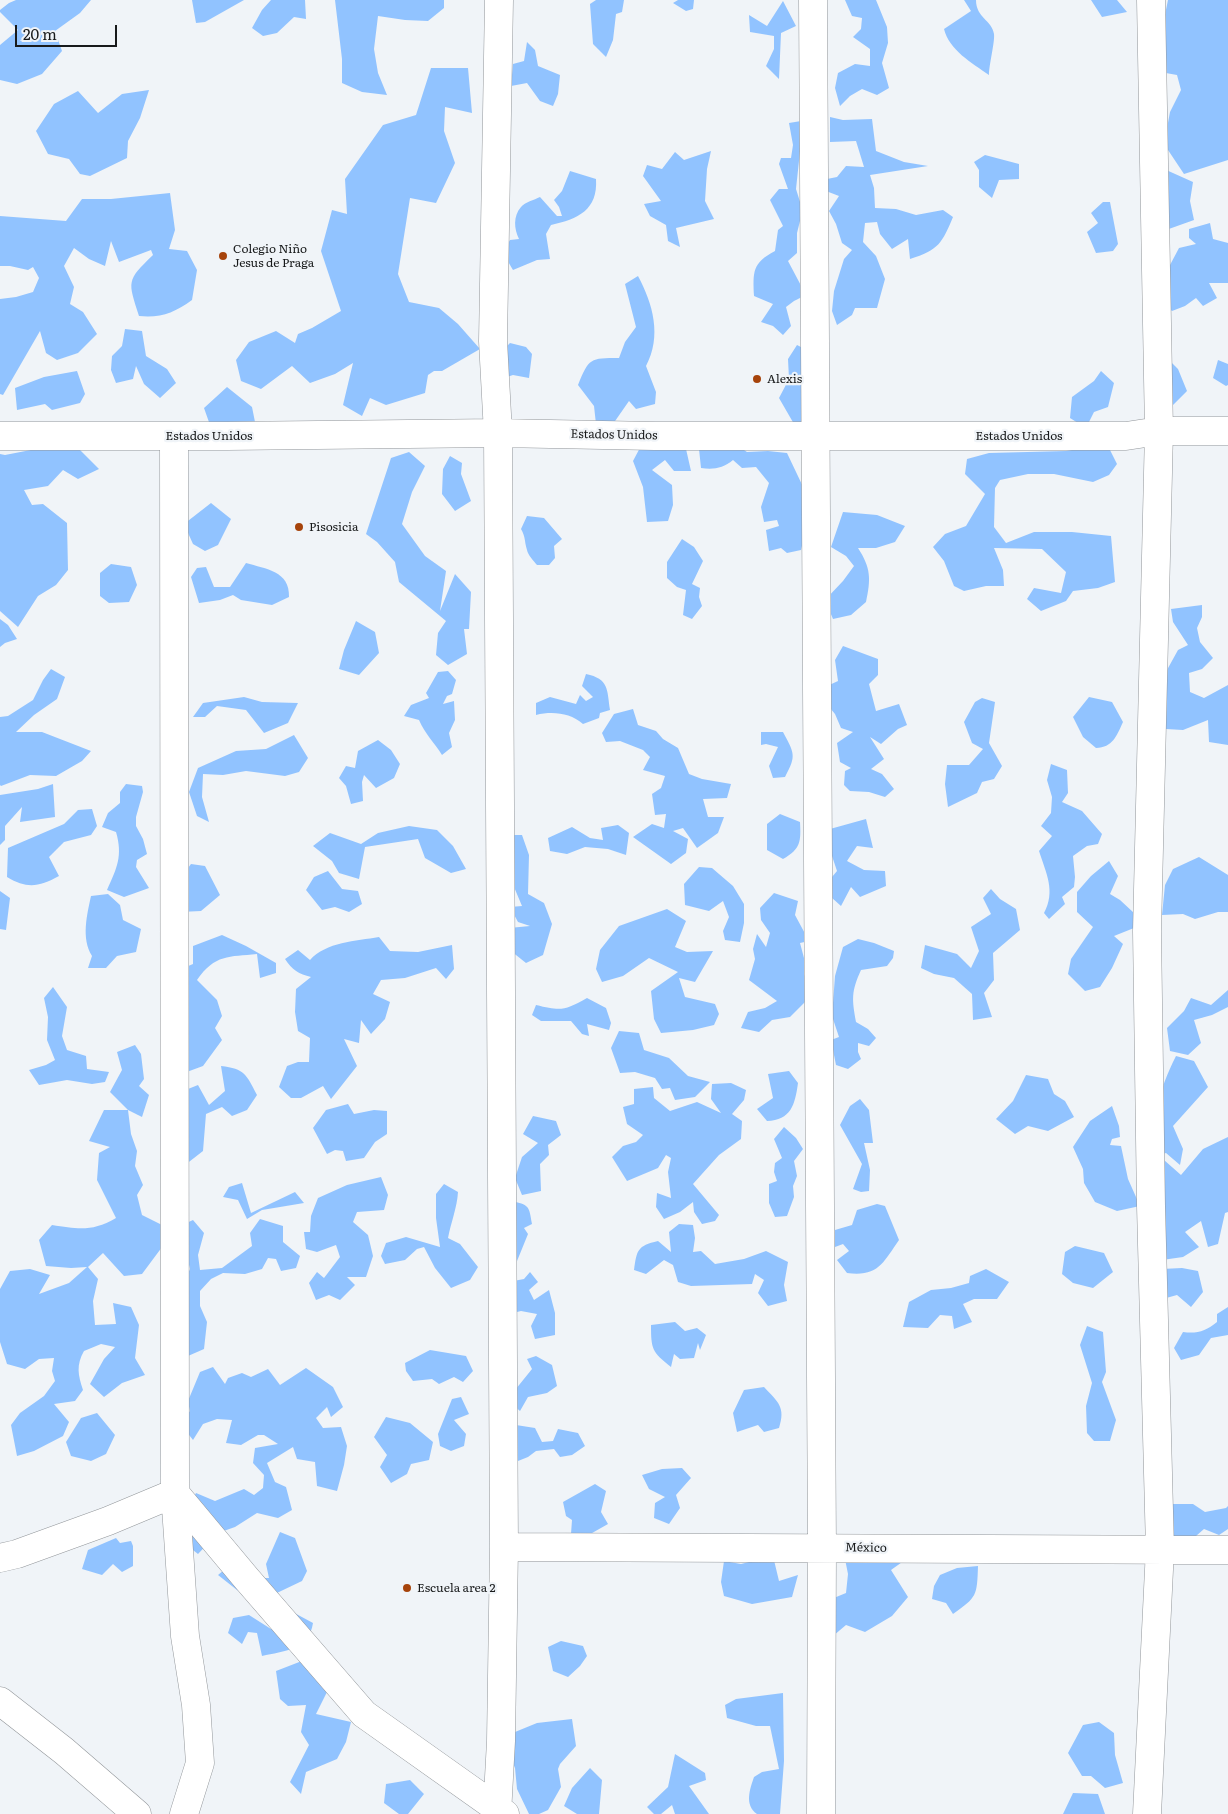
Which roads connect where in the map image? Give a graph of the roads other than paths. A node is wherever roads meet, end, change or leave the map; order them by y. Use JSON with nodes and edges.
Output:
{"nodes":[{"id":1,"x":499,"y":0,"type":"edge"},
{"id":2,"x":813,"y":0,"type":"edge"},
{"id":3,"x":1151,"y":0,"type":"edge"},
{"id":4,"x":1159,"y":431,"type":"junction"},
{"id":5,"x":1228,"y":431,"type":"edge"},
{"id":6,"x":498,"y":433,"type":"junction"},
{"id":7,"x":0,"y":436,"type":"edge"},
{"id":8,"x":174,"y":436,"type":"junction"},
{"id":9,"x":817,"y":436,"type":"junction"},
{"id":10,"x":175,"y":1492,"type":"junction"},
{"id":11,"x":504,"y":1548,"type":"junction"},
{"id":12,"x":822,"y":1548,"type":"junction"},
{"id":13,"x":1160,"y":1549,"type":"junction"},
{"id":14,"x":1228,"y":1550,"type":"edge"},
{"id":15,"x":0,"y":1558,"type":"edge"},
{"id":16,"x":0,"y":1701,"type":"edge"},
{"id":17,"x":500,"y":1812,"type":"edge"},
{"id":18,"x":137,"y":1814,"type":"edge"},
{"id":19,"x":184,"y":1814,"type":"edge"},
{"id":20,"x":821,"y":1814,"type":"edge"},
{"id":21,"x":1148,"y":1814,"type":"edge"}],
"edges":[{"from":1,"to":6,"type":"main road"},
{"from":2,"to":9,"type":"main road"},
{"from":3,"to":4,"type":"main road"},
{"from":4,"to":5,"type":"main road","name":"Estados Unidos"},
{"from":4,"to":9,"type":"main road","name":"Estados Unidos"},
{"from":4,"to":13,"type":"main road"},
{"from":6,"to":8,"type":"main road","name":"Estados Unidos"},
{"from":6,"to":9,"type":"main road","name":"Estados Unidos"},
{"from":6,"to":11,"type":"main road"},
{"from":7,"to":8,"type":"main road","name":"Estados Unidos"},
{"from":8,"to":10,"type":"main road"},
{"from":9,"to":12,"type":"main road"},
{"from":10,"to":15,"type":"main road"},
{"from":10,"to":17,"type":"main road"},
{"from":10,"to":19,"type":"main road"},
{"from":11,"to":12,"type":"main road","name":"México"},
{"from":11,"to":17,"type":"main road"},
{"from":12,"to":13,"type":"main road","name":"México"},
{"from":12,"to":20,"type":"main road"},
{"from":13,"to":14,"type":"main road","name":"México"},
{"from":13,"to":21,"type":"main road"},
{"from":16,"to":18,"type":"main road"}]}
